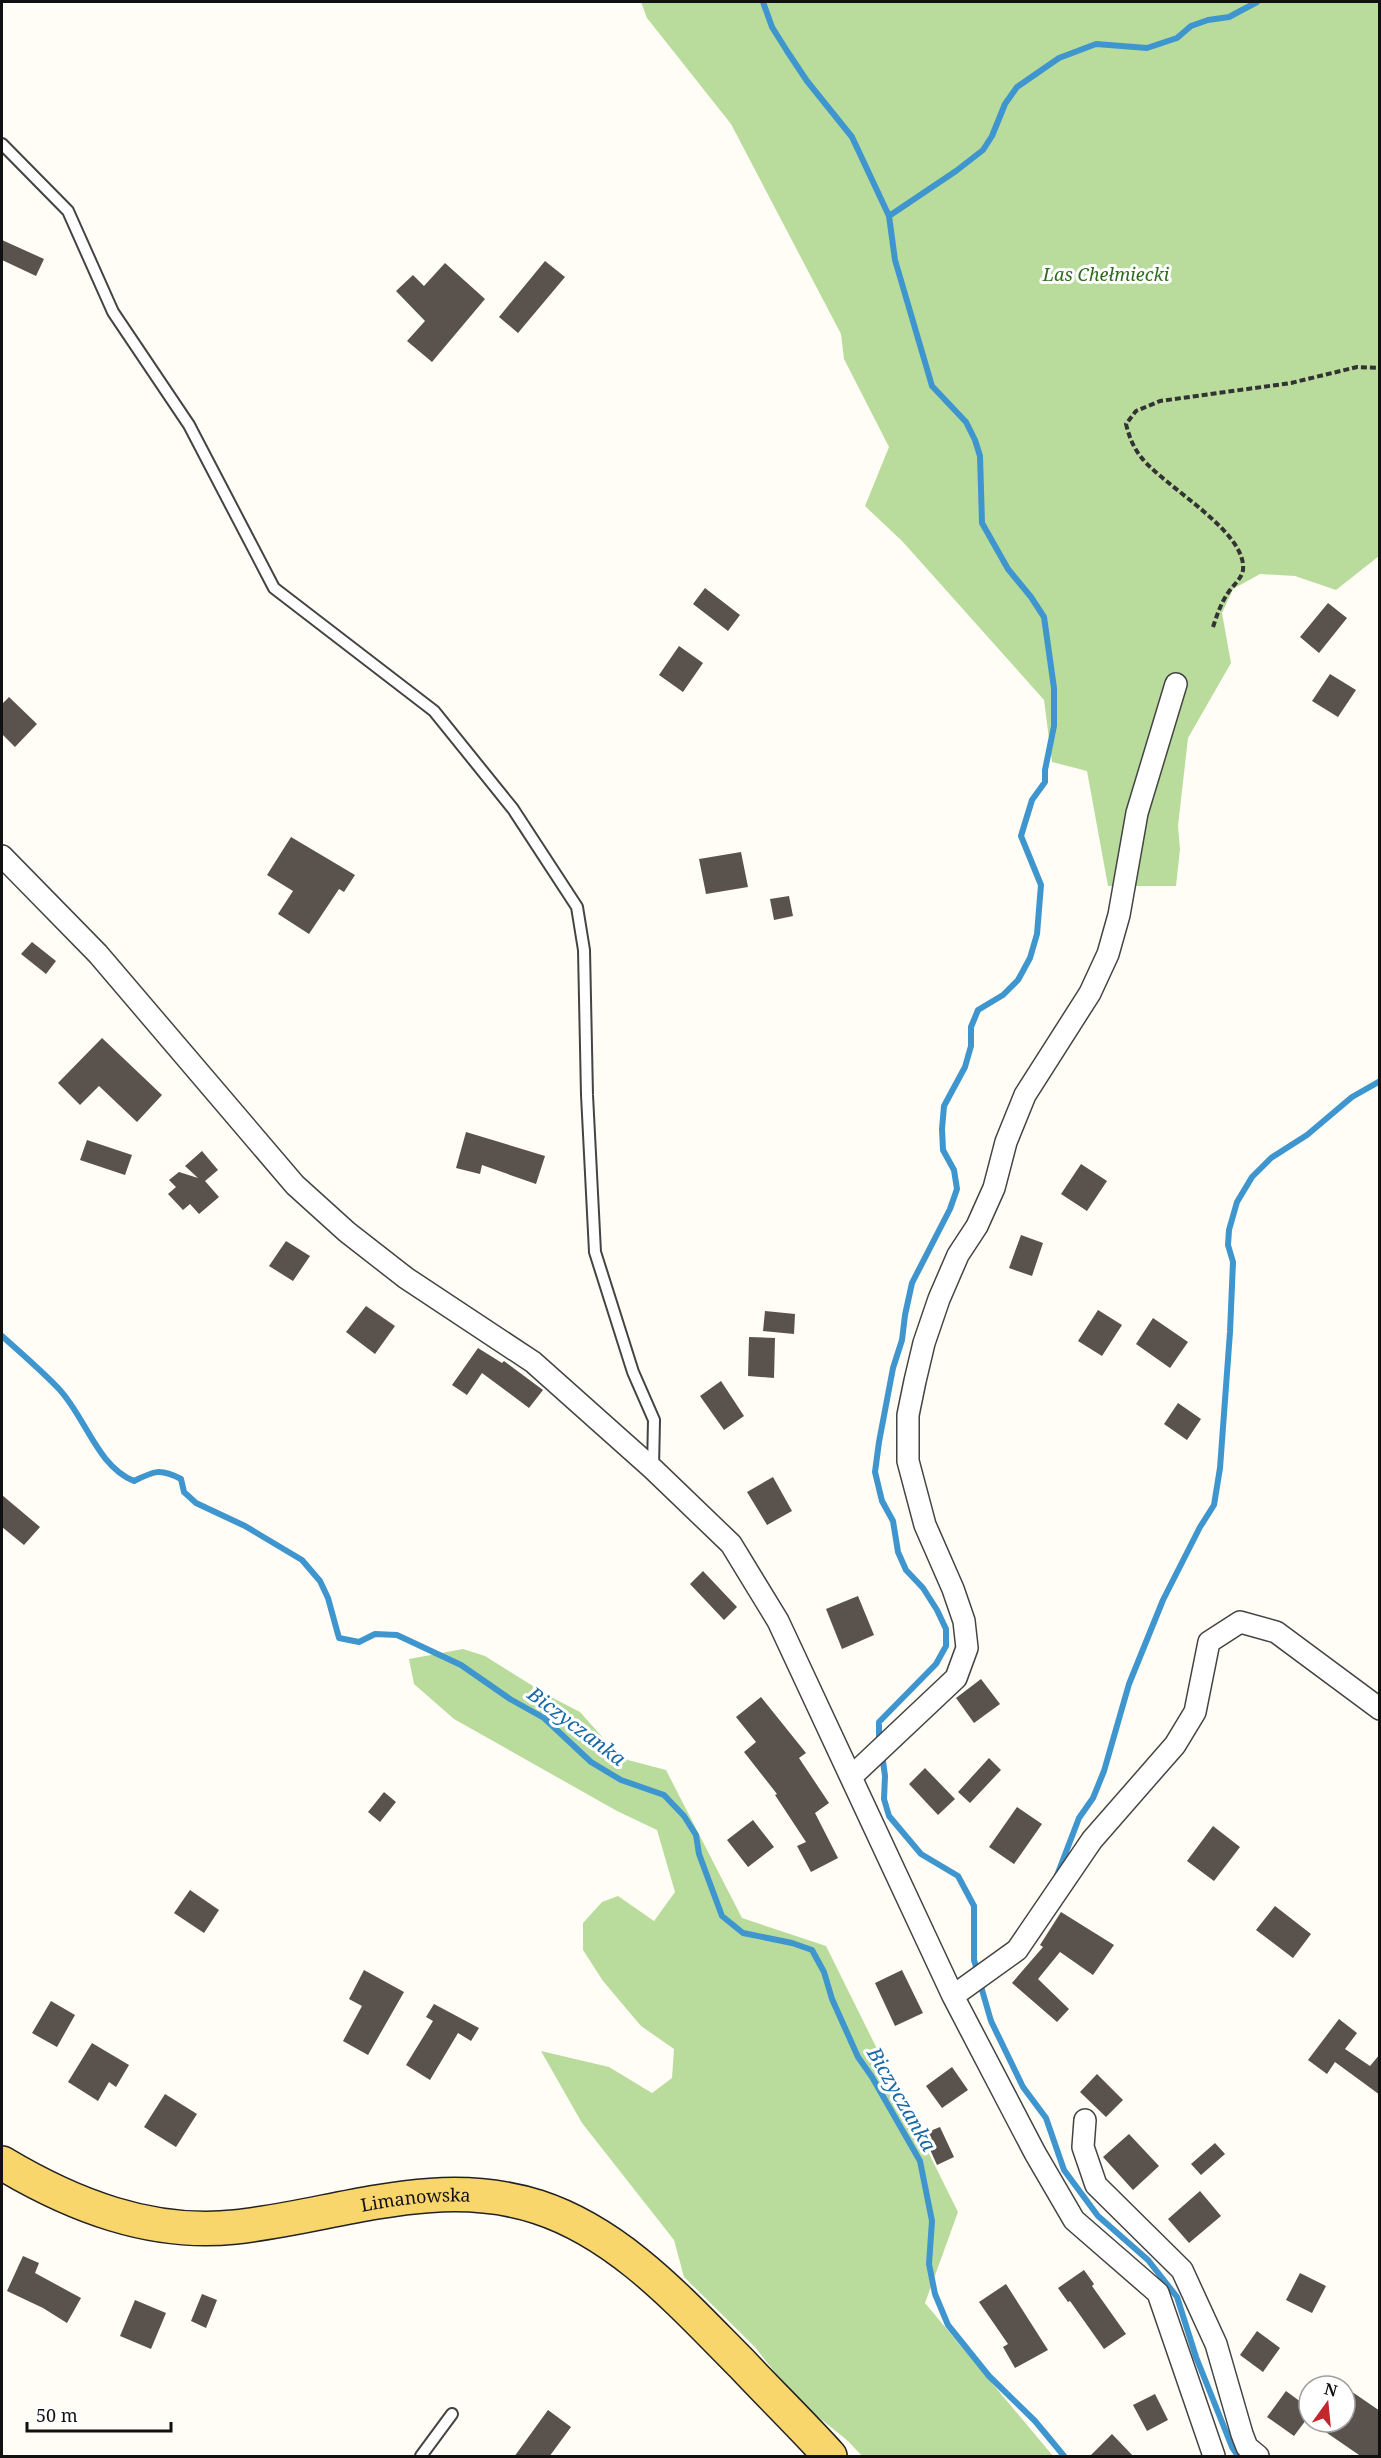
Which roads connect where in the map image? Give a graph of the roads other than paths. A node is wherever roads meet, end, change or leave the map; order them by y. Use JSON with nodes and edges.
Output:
{"nodes":[{"id":1,"x":2,"y":144,"type":"edge"},
{"id":2,"x":1176,"y":684,"type":"dead end"},
{"id":3,"x":2,"y":856,"type":"edge"},
{"id":4,"x":653,"y":1469,"type":"junction"},
{"id":5,"x":1380,"y":1709,"type":"edge"},
{"id":6,"x":851,"y":1777,"type":"junction"},
{"id":7,"x":953,"y":1996,"type":"junction"},
{"id":8,"x":1085,"y":2120,"type":"dead end"},
{"id":9,"x":2,"y":2163,"type":"edge"},
{"id":10,"x":1182,"y":2270,"type":"junction"},
{"id":11,"x":1158,"y":2293,"type":"junction"},
{"id":12,"x":452,"y":2414,"type":"dead end"},
{"id":13,"x":421,"y":2457,"type":"edge"},
{"id":14,"x":830,"y":2457,"type":"edge"},
{"id":15,"x":1214,"y":2457,"type":"edge"},
{"id":16,"x":1258,"y":2457,"type":"edge"}],
"edges":[{"from":1,"to":4,"type":"lane"},
{"from":2,"to":6,"type":"street"},
{"from":3,"to":4,"type":"street"},
{"from":4,"to":6,"type":"street"},
{"from":5,"to":7,"type":"street"},
{"from":6,"to":7,"type":"street"},
{"from":7,"to":11,"type":"street"},
{"from":8,"to":10,"type":"street"},
{"from":9,"to":14,"type":"main road","name":"Limanowska"},
{"from":10,"to":11,"type":"street"},
{"from":10,"to":16,"type":"street"},
{"from":11,"to":15,"type":"street"},
{"from":12,"to":13,"type":"lane"}]}
